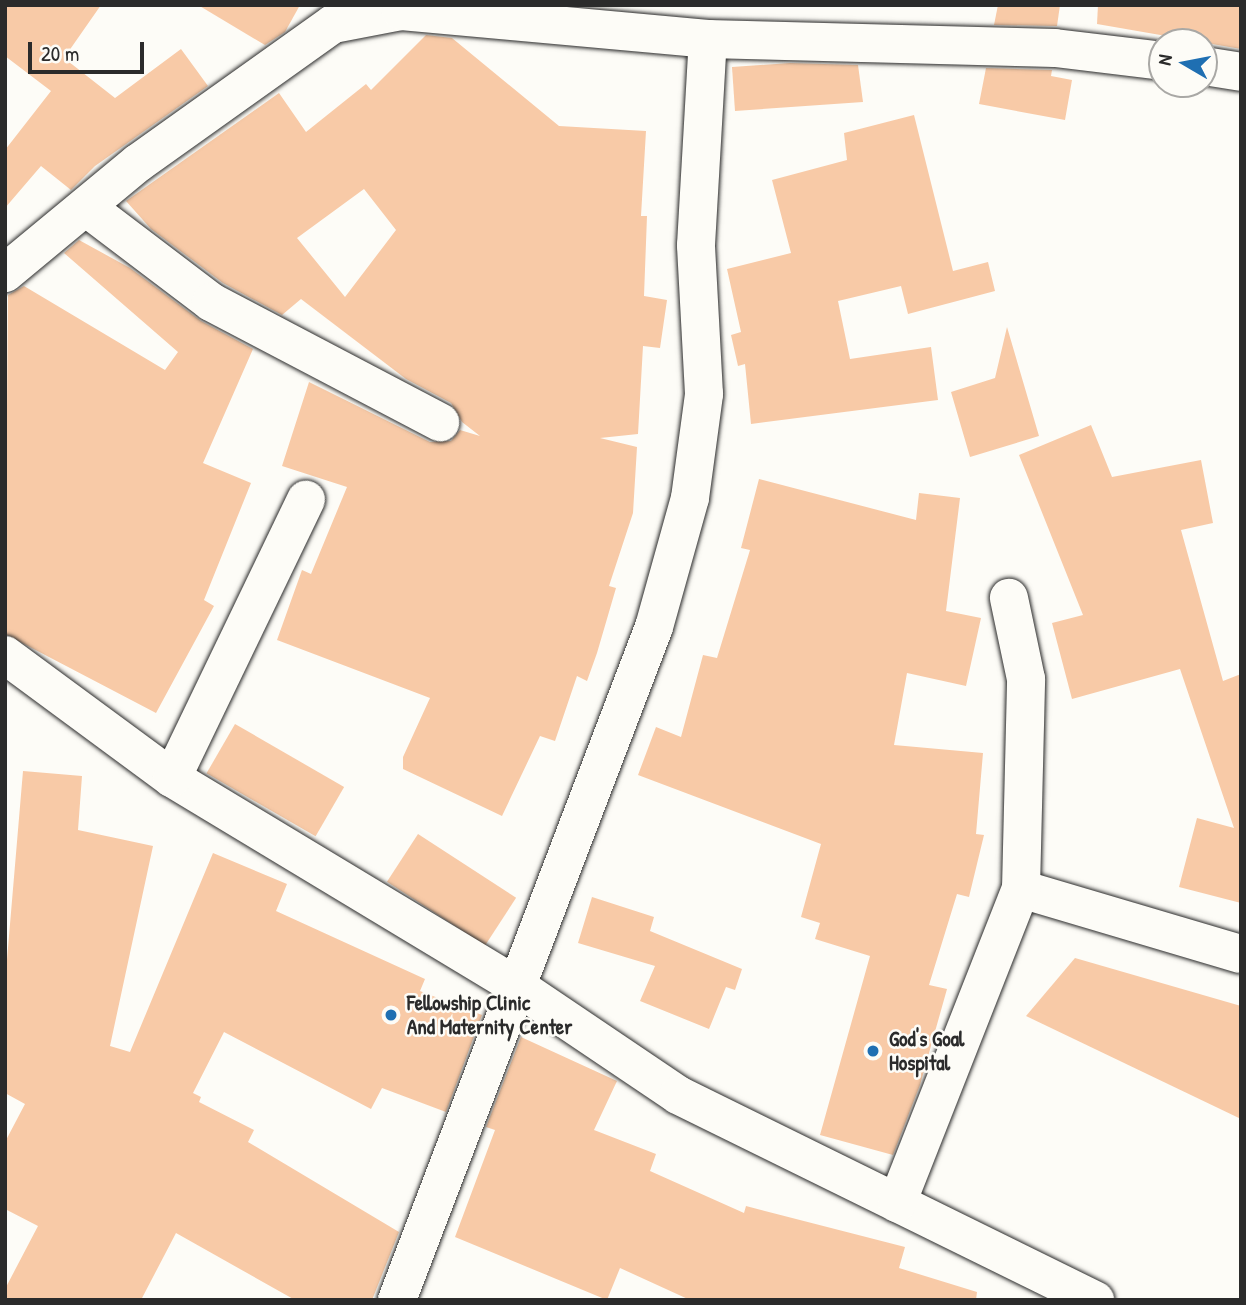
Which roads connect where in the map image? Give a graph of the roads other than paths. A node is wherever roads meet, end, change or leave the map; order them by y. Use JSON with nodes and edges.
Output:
{"nodes":[{"id":1,"x":708,"y":39,"type":"junction"},
{"id":2,"x":1148,"y":59,"type":"edge"},
{"id":3,"x":1218,"y":68,"type":"edge"},
{"id":4,"x":1241,"y":72,"type":"edge"},
{"id":5,"x":86,"y":207,"type":"junction"},
{"id":6,"x":5,"y":273,"type":"edge"},
{"id":7,"x":440,"y":422,"type":"dead end"},
{"id":8,"x":306,"y":500,"type":"dead end"},
{"id":9,"x":1009,"y":598,"type":"dead end"},
{"id":10,"x":5,"y":655,"type":"edge"},
{"id":11,"x":172,"y":778,"type":"junction"},
{"id":12,"x":1021,"y":889,"type":"junction"},
{"id":13,"x":1241,"y":954,"type":"edge"},
{"id":14,"x":518,"y":987,"type":"junction"},
{"id":15,"x":897,"y":1203,"type":"junction"},
{"id":16,"x":397,"y":1300,"type":"edge"},
{"id":17,"x":1095,"y":1300,"type":"edge"}],
"edges":[{"from":1,"to":2,"type":"street"},
{"from":1,"to":5,"type":"street"},
{"from":1,"to":14,"type":"street"},
{"from":3,"to":4,"type":"street"},
{"from":5,"to":6,"type":"street"},
{"from":5,"to":7,"type":"street"},
{"from":8,"to":11,"type":"street"},
{"from":9,"to":12,"type":"street"},
{"from":10,"to":11,"type":"street"},
{"from":11,"to":14,"type":"street"},
{"from":12,"to":13,"type":"street"},
{"from":12,"to":15,"type":"street"},
{"from":14,"to":15,"type":"street"},
{"from":14,"to":16,"type":"street"},
{"from":15,"to":17,"type":"street"}]}
